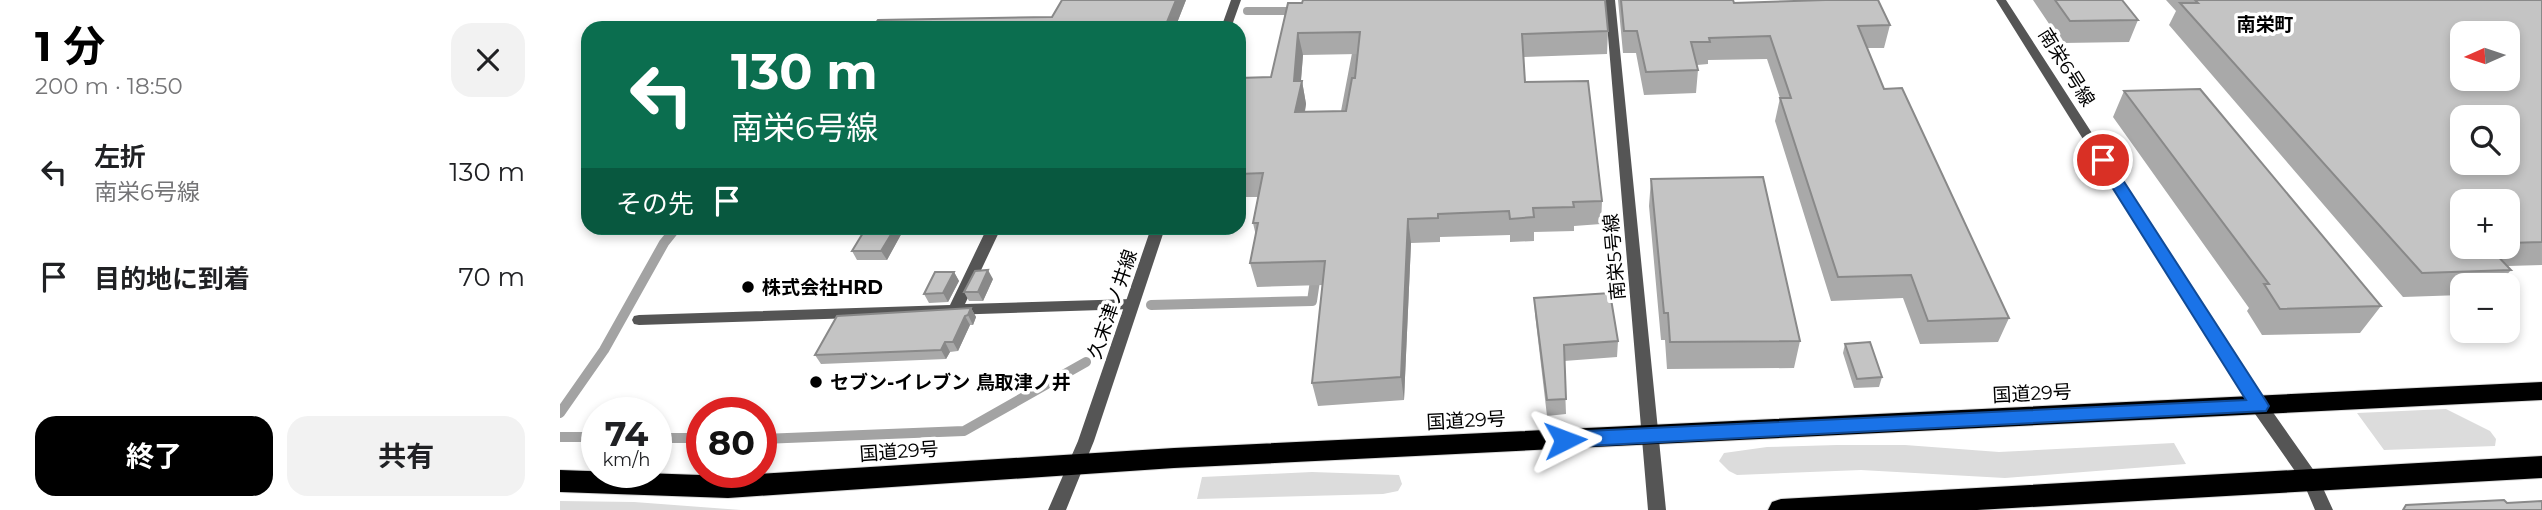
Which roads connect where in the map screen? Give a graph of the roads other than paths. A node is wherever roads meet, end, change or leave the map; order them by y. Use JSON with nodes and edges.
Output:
{"nodes":[{"id":1,"x":1236,"y":0,"type":"edge"},
{"id":2,"x":1610,"y":0,"type":"edge"},
{"id":3,"x":2001,"y":0,"type":"edge"},
{"id":4,"x":1228,"y":21,"type":"edge"},
{"id":5,"x":991,"y":235,"type":"edge"},
{"id":6,"x":1156,"y":235,"type":"edge"},
{"id":7,"x":1132,"y":303,"type":"junction"},
{"id":8,"x":955,"y":310,"type":"junction"},
{"id":9,"x":639,"y":320,"type":"dead end"},
{"id":10,"x":2542,"y":391,"type":"edge"},
{"id":11,"x":2259,"y":406,"type":"junction"},
{"id":12,"x":1649,"y":436,"type":"junction"},
{"id":13,"x":1075,"y":464,"type":"junction"},
{"id":14,"x":2542,"y":467,"type":"edge"},
{"id":15,"x":2311,"y":480,"type":"junction"},
{"id":16,"x":560,"y":481,"type":"edge"},
{"id":17,"x":1057,"y":510,"type":"edge"},
{"id":18,"x":1657,"y":510,"type":"edge"},
{"id":19,"x":1782,"y":510,"type":"edge"},
{"id":20,"x":2325,"y":510,"type":"edge"}],
"edges":[{"from":1,"to":4,"type":"street"},
{"from":2,"to":12,"type":"street","name":"南栄5号線"},
{"from":3,"to":11,"type":"street","name":"南栄6号線"},
{"from":5,"to":8,"type":"street"},
{"from":6,"to":7,"type":"street","name":"久末津ノ井線"},
{"from":7,"to":8,"type":"street"},
{"from":7,"to":13,"type":"street","name":"久末津ノ井線"},
{"from":8,"to":9,"type":"street"},
{"from":10,"to":11,"type":"highway","name":"国道29号"},
{"from":11,"to":12,"type":"highway","name":"国道29号"},
{"from":11,"to":15,"type":"street","name":"南栄6号線"},
{"from":12,"to":13,"type":"highway","name":"国道29号"},
{"from":12,"to":18,"type":"street","name":"南栄5号線"},
{"from":13,"to":16,"type":"highway","name":"国道29号"},
{"from":13,"to":17,"type":"street","name":"久末津ノ井線"},
{"from":14,"to":15,"type":"highway"},
{"from":15,"to":19,"type":"highway"},
{"from":15,"to":20,"type":"street","name":"南栄6号線"}]}
